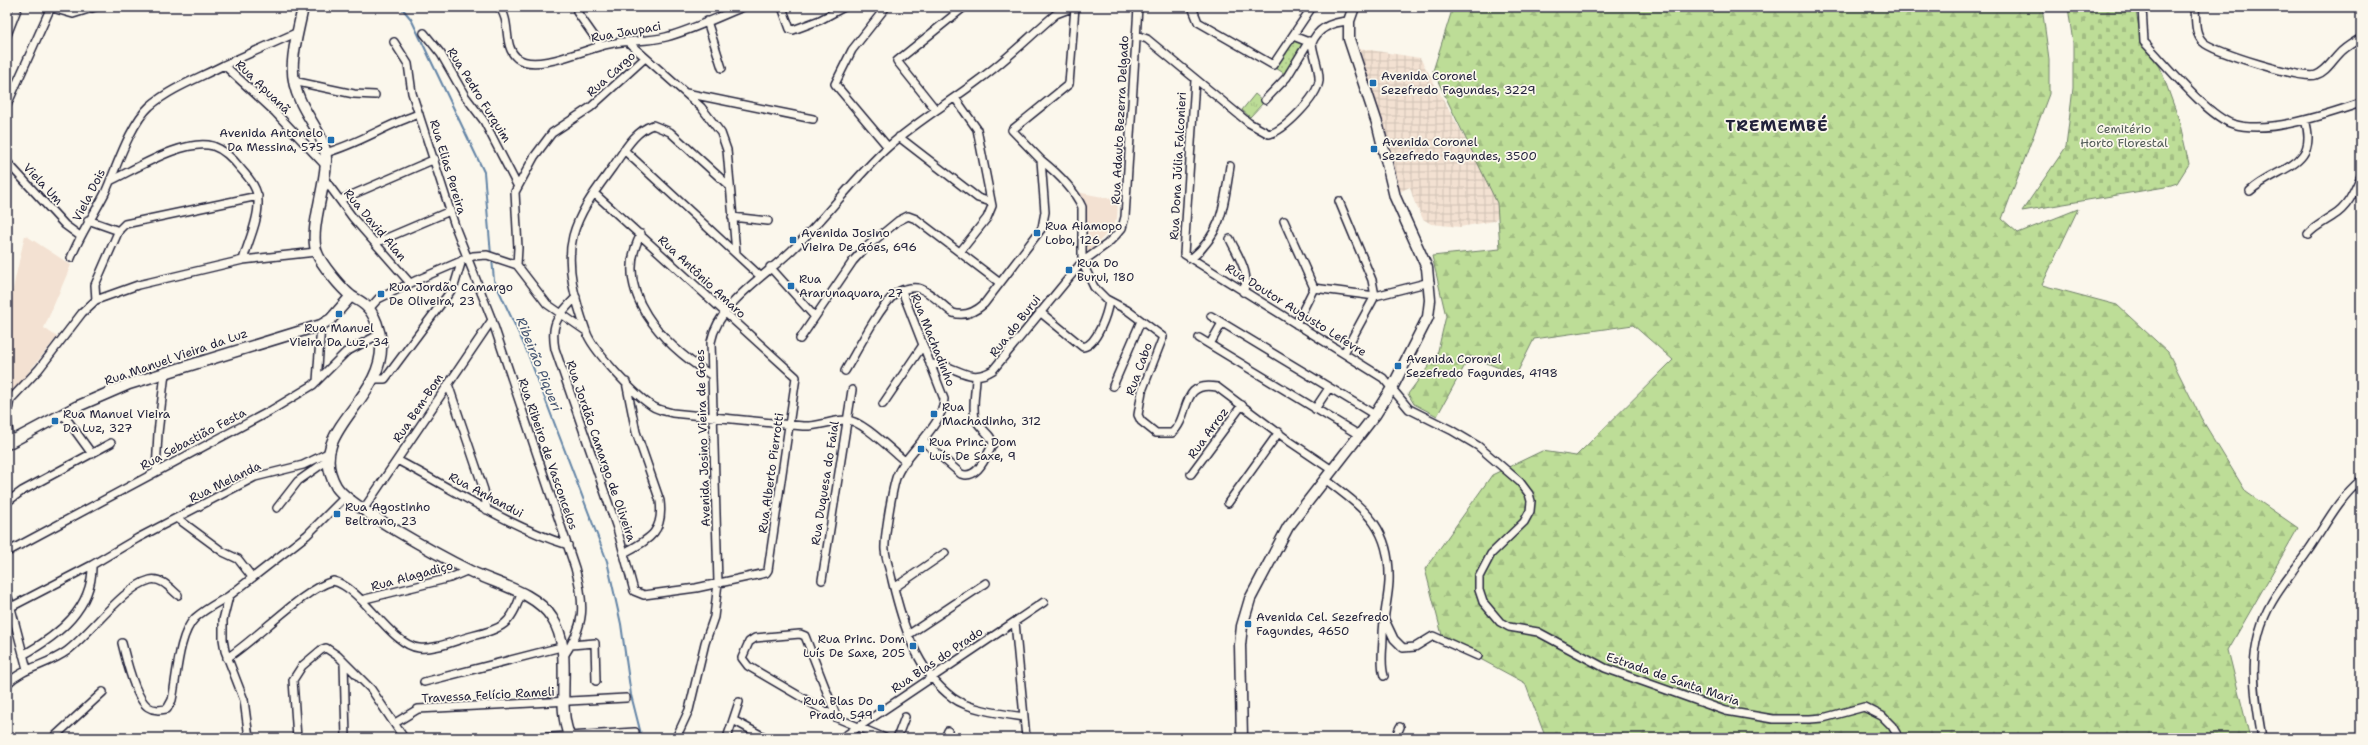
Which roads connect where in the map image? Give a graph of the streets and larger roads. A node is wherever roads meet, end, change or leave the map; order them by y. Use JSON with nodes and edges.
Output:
{"nodes":[{"id":1,"x":18,"y":7,"type":"edge"},
{"id":2,"x":50,"y":7,"type":"edge"},
{"id":3,"x":95,"y":7,"type":"edge"},
{"id":4,"x":303,"y":7,"type":"edge"},
{"id":5,"x":499,"y":7,"type":"edge"},
{"id":6,"x":743,"y":7,"type":"edge"},
{"id":7,"x":782,"y":7,"type":"edge"},
{"id":8,"x":844,"y":7,"type":"edge"},
{"id":9,"x":886,"y":7,"type":"edge"},
{"id":10,"x":964,"y":7,"type":"edge"},
{"id":11,"x":1075,"y":7,"type":"edge"},
{"id":12,"x":1138,"y":7,"type":"edge"},
{"id":13,"x":1192,"y":7,"type":"edge"},
{"id":14,"x":1312,"y":7,"type":"edge"},
{"id":15,"x":1354,"y":7,"type":"edge"},
{"id":16,"x":2142,"y":7,"type":"edge"},
{"id":17,"x":2195,"y":7,"type":"edge"},
{"id":18,"x":1055,"y":10,"type":"edge"},
{"id":19,"x":577,"y":12,"type":"dead end"},
{"id":20,"x":707,"y":21,"type":"junction"},
{"id":21,"x":1349,"y":21,"type":"junction"},
{"id":22,"x":298,"y":32,"type":"junction"},
{"id":23,"x":424,"y":33,"type":"dead end"},
{"id":24,"x":7,"y":35,"type":"edge"},
{"id":25,"x":1136,"y":35,"type":"junction"},
{"id":26,"x":1293,"y":36,"type":"junction"},
{"id":27,"x":2361,"y":38,"type":"edge"},
{"id":28,"x":394,"y":42,"type":"dead end"},
{"id":29,"x":629,"y":42,"type":"junction"},
{"id":30,"x":1310,"y":42,"type":"junction"},
{"id":31,"x":601,"y":46,"type":"junction"},
{"id":32,"x":645,"y":58,"type":"junction"},
{"id":33,"x":224,"y":65,"type":"junction"},
{"id":34,"x":722,"y":68,"type":"dead end"},
{"id":35,"x":1195,"y":80,"type":"junction"},
{"id":36,"x":293,"y":81,"type":"junction"},
{"id":37,"x":683,"y":92,"type":"junction"},
{"id":38,"x":375,"y":95,"type":"dead end"},
{"id":39,"x":954,"y":98,"type":"junction"},
{"id":40,"x":1265,"y":100,"type":"dead end"},
{"id":41,"x":2361,"y":102,"type":"edge"},
{"id":42,"x":7,"y":105,"type":"edge"},
{"id":43,"x":936,"y":110,"type":"junction"},
{"id":44,"x":419,"y":114,"type":"junction"},
{"id":45,"x":813,"y":119,"type":"dead end"},
{"id":46,"x":2305,"y":120,"type":"junction"},
{"id":47,"x":138,"y":122,"type":"joint"},
{"id":48,"x":899,"y":137,"type":"junction"},
{"id":49,"x":888,"y":147,"type":"junction"},
{"id":50,"x":624,"y":150,"type":"junction"},
{"id":51,"x":326,"y":153,"type":"junction"},
{"id":52,"x":434,"y":159,"type":"junction"},
{"id":53,"x":1041,"y":160,"type":"junction"},
{"id":54,"x":7,"y":162,"type":"edge"},
{"id":55,"x":326,"y":166,"type":"junction"},
{"id":56,"x":1230,"y":166,"type":"dead end"},
{"id":57,"x":2361,"y":176,"type":"edge"},
{"id":58,"x":325,"y":180,"type":"junction"},
{"id":59,"x":110,"y":181,"type":"junction"},
{"id":60,"x":517,"y":185,"type":"junction"},
{"id":61,"x":728,"y":185,"type":"junction"},
{"id":62,"x":2250,"y":191,"type":"dead end"},
{"id":63,"x":594,"y":193,"type":"junction"},
{"id":64,"x":258,"y":196,"type":"junction"},
{"id":65,"x":340,"y":200,"type":"junction"},
{"id":66,"x":991,"y":202,"type":"junction"},
{"id":67,"x":1339,"y":202,"type":"dead end"},
{"id":68,"x":450,"y":211,"type":"junction"},
{"id":69,"x":732,"y":217,"type":"junction"},
{"id":70,"x":88,"y":220,"type":"junction"},
{"id":71,"x":768,"y":221,"type":"dead end"},
{"id":72,"x":1284,"y":221,"type":"dead end"},
{"id":73,"x":119,"y":231,"type":"junction"},
{"id":74,"x":641,"y":234,"type":"junction"},
{"id":75,"x":2308,"y":234,"type":"dead end"},
{"id":76,"x":80,"y":236,"type":"junction"},
{"id":77,"x":1230,"y":239,"type":"dead end"},
{"id":78,"x":375,"y":243,"type":"junction"},
{"id":79,"x":316,"y":252,"type":"junction"},
{"id":80,"x":960,"y":252,"type":"junction"},
{"id":81,"x":736,"y":253,"type":"junction"},
{"id":82,"x":1184,"y":254,"type":"joint"},
{"id":83,"x":71,"y":258,"type":"dead end"},
{"id":84,"x":1192,"y":258,"type":"junction"},
{"id":85,"x":464,"y":259,"type":"junction"},
{"id":86,"x":243,"y":260,"type":"junction"},
{"id":87,"x":1082,"y":262,"type":"junction"},
{"id":88,"x":514,"y":264,"type":"junction"},
{"id":89,"x":770,"y":267,"type":"junction"},
{"id":90,"x":760,"y":276,"type":"junction"},
{"id":91,"x":1430,"y":282,"type":"junction"},
{"id":92,"x":410,"y":283,"type":"junction"},
{"id":93,"x":1000,"y":283,"type":"junction"},
{"id":94,"x":1314,"y":288,"type":"junction"},
{"id":95,"x":902,"y":290,"type":"junction"},
{"id":96,"x":1243,"y":292,"type":"junction"},
{"id":97,"x":351,"y":296,"type":"junction"},
{"id":98,"x":1375,"y":296,"type":"junction"},
{"id":99,"x":576,"y":297,"type":"junction"},
{"id":100,"x":96,"y":300,"type":"junction"},
{"id":101,"x":1109,"y":301,"type":"junction"},
{"id":102,"x":369,"y":309,"type":"junction"},
{"id":103,"x":1040,"y":312,"type":"junction"},
{"id":104,"x":559,"y":313,"type":"junction"},
{"id":105,"x":725,"y":313,"type":"junction"},
{"id":106,"x":1211,"y":316,"type":"dead end"},
{"id":107,"x":814,"y":317,"type":"junction"},
{"id":108,"x":492,"y":320,"type":"junction"},
{"id":109,"x":1141,"y":321,"type":"junction"},
{"id":110,"x":1222,"y":323,"type":"junction"},
{"id":111,"x":1296,"y":324,"type":"junction"},
{"id":112,"x":321,"y":325,"type":"junction"},
{"id":113,"x":586,"y":331,"type":"junction"},
{"id":114,"x":380,"y":334,"type":"junction"},
{"id":115,"x":800,"y":338,"type":"dead end"},
{"id":116,"x":1199,"y":338,"type":"dead end"},
{"id":117,"x":1210,"y":344,"type":"junction"},
{"id":118,"x":923,"y":345,"type":"junction"},
{"id":119,"x":1344,"y":353,"type":"junction"},
{"id":120,"x":930,"y":364,"type":"junction"},
{"id":121,"x":845,"y":371,"type":"dead end"},
{"id":122,"x":166,"y":373,"type":"junction"},
{"id":123,"x":711,"y":375,"type":"junction"},
{"id":124,"x":796,"y":377,"type":"joint"},
{"id":125,"x":976,"y":377,"type":"junction"},
{"id":126,"x":374,"y":379,"type":"junction"},
{"id":127,"x":317,"y":381,"type":"junction"},
{"id":128,"x":626,"y":382,"type":"junction"},
{"id":129,"x":448,"y":384,"type":"junction"},
{"id":130,"x":1114,"y":386,"type":"dead end"},
{"id":131,"x":1329,"y":388,"type":"junction"},
{"id":132,"x":1392,"y":388,"type":"junction"},
{"id":133,"x":852,"y":390,"type":"dead end"},
{"id":134,"x":883,"y":404,"type":"dead end"},
{"id":135,"x":1242,"y":405,"type":"junction"},
{"id":136,"x":1315,"y":409,"type":"junction"},
{"id":137,"x":63,"y":414,"type":"junction"},
{"id":138,"x":7,"y":415,"type":"edge"},
{"id":139,"x":1375,"y":415,"type":"junction"},
{"id":140,"x":712,"y":416,"type":"junction"},
{"id":141,"x":846,"y":419,"type":"junction"},
{"id":142,"x":790,"y":424,"type":"junction"},
{"id":143,"x":1279,"y":432,"type":"junction"},
{"id":144,"x":1359,"y":435,"type":"junction"},
{"id":145,"x":922,"y":440,"type":"junction"},
{"id":146,"x":111,"y":443,"type":"dead end"},
{"id":147,"x":8,"y":444,"type":"edge"},
{"id":148,"x":92,"y":454,"type":"junction"},
{"id":149,"x":328,"y":457,"type":"junction"},
{"id":150,"x":397,"y":460,"type":"junction"},
{"id":151,"x":906,"y":462,"type":"junction"},
{"id":152,"x":1332,"y":470,"type":"junction"},
{"id":153,"x":156,"y":471,"type":"junction"},
{"id":154,"x":1191,"y":474,"type":"dead end"},
{"id":155,"x":1325,"y":479,"type":"junction"},
{"id":156,"x":2361,"y":480,"type":"edge"},
{"id":157,"x":345,"y":497,"type":"junction"},
{"id":158,"x":7,"y":502,"type":"edge"},
{"id":159,"x":1228,"y":503,"type":"dead end"},
{"id":160,"x":277,"y":508,"type":"dead end"},
{"id":161,"x":363,"y":510,"type":"junction"},
{"id":162,"x":487,"y":510,"type":"junction"},
{"id":163,"x":178,"y":518,"type":"junction"},
{"id":164,"x":568,"y":545,"type":"junction"},
{"id":165,"x":7,"y":552,"type":"edge"},
{"id":166,"x":624,"y":553,"type":"junction"},
{"id":167,"x":945,"y":553,"type":"dead end"},
{"id":168,"x":92,"y":565,"type":"junction"},
{"id":169,"x":469,"y":570,"type":"junction"},
{"id":170,"x":252,"y":577,"type":"junction"},
{"id":171,"x":822,"y":580,"type":"dead end"},
{"id":172,"x":718,"y":583,"type":"junction"},
{"id":173,"x":986,"y":583,"type":"dead end"},
{"id":174,"x":894,"y":588,"type":"junction"},
{"id":175,"x":7,"y":594,"type":"edge"},
{"id":176,"x":521,"y":594,"type":"junction"},
{"id":177,"x":178,"y":595,"type":"dead end"},
{"id":178,"x":229,"y":596,"type":"junction"},
{"id":179,"x":361,"y":600,"type":"junction"},
{"id":180,"x":1044,"y":602,"type":"dead end"},
{"id":181,"x":11,"y":607,"type":"junction"},
{"id":182,"x":1383,"y":614,"type":"junction"},
{"id":183,"x":1015,"y":622,"type":"junction"},
{"id":184,"x":908,"y":635,"type":"junction"},
{"id":185,"x":122,"y":644,"type":"dead end"},
{"id":186,"x":565,"y":649,"type":"junction"},
{"id":187,"x":23,"y":655,"type":"junction"},
{"id":188,"x":1478,"y":656,"type":"dead end"},
{"id":189,"x":227,"y":658,"type":"junction"},
{"id":190,"x":344,"y":663,"type":"junction"},
{"id":191,"x":26,"y":669,"type":"junction"},
{"id":192,"x":1384,"y":676,"type":"dead end"},
{"id":193,"x":933,"y":677,"type":"junction"},
{"id":194,"x":596,"y":680,"type":"dead end"},
{"id":195,"x":424,"y":682,"type":"dead end"},
{"id":196,"x":7,"y":684,"type":"edge"},
{"id":197,"x":103,"y":692,"type":"dead end"},
{"id":198,"x":626,"y":698,"type":"dead end"},
{"id":199,"x":564,"y":702,"type":"junction"},
{"id":200,"x":739,"y":702,"type":"dead end"},
{"id":201,"x":1024,"y":716,"type":"junction"},
{"id":202,"x":906,"y":717,"type":"dead end"},
{"id":203,"x":837,"y":718,"type":"junction"},
{"id":204,"x":733,"y":720,"type":"junction"},
{"id":205,"x":395,"y":723,"type":"junction"},
{"id":206,"x":856,"y":727,"type":"junction"},
{"id":207,"x":1400,"y":727,"type":"dead end"},
{"id":208,"x":635,"y":732,"type":"dead end"},
{"id":209,"x":401,"y":736,"type":"edge"},
{"id":210,"x":570,"y":737,"type":"edge"},
{"id":211,"x":53,"y":738,"type":"edge"},
{"id":212,"x":249,"y":738,"type":"edge"},
{"id":213,"x":297,"y":738,"type":"edge"},
{"id":214,"x":346,"y":738,"type":"edge"},
{"id":215,"x":535,"y":738,"type":"edge"},
{"id":216,"x":676,"y":738,"type":"edge"},
{"id":217,"x":727,"y":738,"type":"edge"},
{"id":218,"x":766,"y":738,"type":"edge"},
{"id":219,"x":842,"y":738,"type":"edge"},
{"id":220,"x":885,"y":738,"type":"edge"},
{"id":221,"x":897,"y":738,"type":"edge"},
{"id":222,"x":1026,"y":738,"type":"edge"},
{"id":223,"x":1242,"y":738,"type":"edge"},
{"id":224,"x":1395,"y":738,"type":"edge"},
{"id":225,"x":1899,"y":738,"type":"edge"},
{"id":226,"x":2262,"y":738,"type":"edge"}],
"edges":[{"from":1,"to":24,"type":"street"},
{"from":2,"to":3,"type":"street"},
{"from":2,"to":42,"type":"street"},
{"from":4,"to":22,"type":"street"},
{"from":5,"to":31,"type":"street","name":"Rua Jaupaci"},
{"from":6,"to":20,"type":"street","name":"Rua Jaupaci"},
{"from":7,"to":8,"type":"street"},
{"from":9,"to":49,"type":"street"},
{"from":10,"to":43,"type":"street"},
{"from":11,"to":18,"type":"street","name":"Avenida Josino Vieira de Goes"},
{"from":11,"to":53,"type":"street"},
{"from":12,"to":25,"type":"street","name":"Rua Adauto Bezerra Delgado"},
{"from":13,"to":26,"type":"street"},
{"from":14,"to":26,"type":"street"},
{"from":15,"to":21,"type":"street"},
{"from":16,"to":46,"type":"street"},
{"from":17,"to":27,"type":"street"},
{"from":18,"to":39,"type":"street","name":"Avenida Josino Vieira de Goes"},
{"from":19,"to":31,"type":"street"},
{"from":20,"to":29,"type":"street","name":"Rua Jaupaci"},
{"from":20,"to":34,"type":"street"},
{"from":21,"to":30,"type":"street"},
{"from":21,"to":91,"type":"street"},
{"from":22,"to":33,"type":"street"},
{"from":22,"to":36,"type":"street"},
{"from":23,"to":60,"type":"street","name":"Rua Pedro Furquim"},
{"from":25,"to":35,"type":"street"},
{"from":25,"to":87,"type":"street","name":"Rua Adauto Bezerra Delgado"},
{"from":26,"to":30,"type":"street"},
{"from":28,"to":44,"type":"street","name":"Rua Elias Pereira"},
{"from":29,"to":31,"type":"street","name":"Rua Jaupaci"},
{"from":29,"to":32,"type":"street"},
{"from":30,"to":35,"type":"street"},
{"from":30,"to":40,"type":"street"},
{"from":32,"to":37,"type":"street"},
{"from":32,"to":60,"type":"street","name":"Rua Cargo"},
{"from":33,"to":47,"type":"street","name":"Rua Apuanã"},
{"from":33,"to":55,"type":"street","name":"Rua Apuanã"},
{"from":35,"to":82,"type":"street","name":"Rua Dona Júlia Falconieri"},
{"from":36,"to":38,"type":"street"},
{"from":36,"to":51,"type":"street"},
{"from":37,"to":45,"type":"street"},
{"from":37,"to":61,"type":"street"},
{"from":39,"to":43,"type":"street","name":"Avenida Josino Vieira de Goes"},
{"from":39,"to":66,"type":"street"},
{"from":41,"to":46,"type":"street"},
{"from":43,"to":48,"type":"street","name":"Avenida Josino Vieira de Goes"},
{"from":44,"to":51,"type":"street"},
{"from":44,"to":52,"type":"street","name":"Rua Elias Pereira"},
{"from":46,"to":62,"type":"street"},
{"from":47,"to":59,"type":"street","name":"Viela Dois"},
{"from":48,"to":49,"type":"street","name":"Avenida Josino Vieira de Goes"},
{"from":48,"to":66,"type":"street"},
{"from":49,"to":89,"type":"street","name":"Avenida Josino Vieira de Goes"},
{"from":50,"to":61,"type":"street"},
{"from":50,"to":63,"type":"street"},
{"from":50,"to":81,"type":"street"},
{"from":51,"to":55,"type":"street"},
{"from":52,"to":65,"type":"street"},
{"from":52,"to":68,"type":"street","name":"Rua Elias Pereira"},
{"from":53,"to":87,"type":"street"},
{"from":53,"to":93,"type":"street"},
{"from":54,"to":76,"type":"street","name":"Viela Um"},
{"from":55,"to":58,"type":"street"},
{"from":56,"to":84,"type":"street"},
{"from":57,"to":75,"type":"street"},
{"from":58,"to":65,"type":"street","name":"Rua David Alan"},
{"from":58,"to":79,"type":"street"},
{"from":59,"to":64,"type":"street"},
{"from":59,"to":70,"type":"street","name":"Viela Dois"},
{"from":60,"to":88,"type":"street"},
{"from":61,"to":69,"type":"street"},
{"from":63,"to":74,"type":"street","name":"Rua Antônio Amaro"},
{"from":63,"to":99,"type":"street"},
{"from":64,"to":73,"type":"street"},
{"from":64,"to":86,"type":"street"},
{"from":65,"to":78,"type":"street","name":"Rua David Alan"},
{"from":66,"to":80,"type":"street"},
{"from":67,"to":98,"type":"street"},
{"from":68,"to":78,"type":"street"},
{"from":68,"to":85,"type":"street","name":"Rua Elias Pereira"},
{"from":69,"to":71,"type":"street"},
{"from":69,"to":81,"type":"street"},
{"from":70,"to":73,"type":"street"},
{"from":70,"to":76,"type":"street","name":"Viela Dois"},
{"from":72,"to":94,"type":"street"},
{"from":73,"to":100,"type":"street"},
{"from":74,"to":105,"type":"street","name":"Rua Antônio Amaro"},
{"from":74,"to":123,"type":"street"},
{"from":76,"to":83,"type":"street","name":"Viela Dois"},
{"from":77,"to":96,"type":"street"},
{"from":78,"to":92,"type":"street","name":"Rua David Alan"},
{"from":79,"to":86,"type":"street"},
{"from":79,"to":97,"type":"street"},
{"from":80,"to":93,"type":"street"},
{"from":80,"to":107,"type":"street"},
{"from":81,"to":90,"type":"street"},
{"from":82,"to":84,"type":"street","name":"Rua Doutor Augusto Lefevre"},
{"from":84,"to":96,"type":"street","name":"Rua Doutor Augusto Lefevre"},
{"from":85,"to":88,"type":"street"},
{"from":85,"to":92,"type":"street"},
{"from":85,"to":108,"type":"street","name":"Rua Ribeiro de Vasconcelos"},
{"from":85,"to":126,"type":"street"},
{"from":86,"to":100,"type":"street"},
{"from":87,"to":101,"type":"street"},
{"from":87,"to":103,"type":"street","name":"Rua do Burui"},
{"from":88,"to":104,"type":"street"},
{"from":89,"to":90,"type":"street","name":"Avenida Josino Vieira de Goes"},
{"from":89,"to":107,"type":"street"},
{"from":90,"to":105,"type":"street","name":"Avenida Josino Vieira de Goes"},
{"from":91,"to":98,"type":"street"},
{"from":91,"to":132,"type":"street"},
{"from":92,"to":102,"type":"street"},
{"from":93,"to":95,"type":"street"},
{"from":94,"to":98,"type":"street"},
{"from":94,"to":111,"type":"street"},
{"from":95,"to":118,"type":"street","name":"Rua Machadinho"},
{"from":95,"to":121,"type":"street"},
{"from":96,"to":111,"type":"street","name":"Rua Doutor Augusto Lefevre"},
{"from":97,"to":102,"type":"street"},
{"from":97,"to":112,"type":"street","name":"Rua Manuel Vieira da Luz"},
{"from":98,"to":119,"type":"street"},
{"from":99,"to":104,"type":"street","name":"Rua Jordão Camargo de Oliveira"},
{"from":99,"to":113,"type":"street"},
{"from":100,"to":138,"type":"street"},
{"from":101,"to":103,"type":"street"},
{"from":101,"to":109,"type":"street"},
{"from":102,"to":114,"type":"street"},
{"from":103,"to":125,"type":"street","name":"Rua do Burui"},
{"from":104,"to":113,"type":"street"},
{"from":104,"to":166,"type":"street","name":"Rua Jordão Camargo de Oliveira"},
{"from":105,"to":123,"type":"street","name":"Avenida Josino Vieira de Goes"},
{"from":105,"to":124,"type":"street","name":"Rua Antônio Amaro"},
{"from":106,"to":110,"type":"street"},
{"from":107,"to":115,"type":"street"},
{"from":108,"to":129,"type":"street","name":"Rua Bem-Bom"},
{"from":108,"to":164,"type":"street","name":"Rua Ribeiro de Vasconcelos"},
{"from":109,"to":130,"type":"street"},
{"from":109,"to":135,"type":"street","name":"Rua Cabo"},
{"from":110,"to":117,"type":"street"},
{"from":110,"to":131,"type":"street"},
{"from":111,"to":119,"type":"street","name":"Rua Doutor Augusto Lefevre"},
{"from":112,"to":122,"type":"street","name":"Rua Manuel Vieira da Luz"},
{"from":112,"to":127,"type":"street"},
{"from":113,"to":128,"type":"street"},
{"from":114,"to":126,"type":"street"},
{"from":114,"to":127,"type":"street","name":"Rua Sebastião Festa"},
{"from":116,"to":117,"type":"street"},
{"from":117,"to":136,"type":"street"},
{"from":118,"to":120,"type":"street","name":"Rua Machadinho"},
{"from":118,"to":134,"type":"street"},
{"from":119,"to":132,"type":"street","name":"Rua Doutor Augusto Lefevre"},
{"from":120,"to":125,"type":"street"},
{"from":120,"to":145,"type":"street","name":"Rua Machadinho"},
{"from":122,"to":137,"type":"street","name":"Rua Manuel Vieira da Luz"},
{"from":122,"to":153,"type":"street"},
{"from":123,"to":140,"type":"street","name":"Avenida Josino Vieira de Goes"},
{"from":124,"to":142,"type":"street","name":"Rua Alberto Pierrotti"},
{"from":125,"to":145,"type":"street"},
{"from":126,"to":149,"type":"street"},
{"from":127,"to":153,"type":"street","name":"Rua Sebastião Festa"},
{"from":128,"to":140,"type":"street"},
{"from":128,"to":166,"type":"street"},
{"from":129,"to":150,"type":"street","name":"Rua Bem-Bom"},
{"from":129,"to":162,"type":"street"},
{"from":131,"to":136,"type":"street"},
{"from":131,"to":139,"type":"street"},
{"from":132,"to":139,"type":"street"},
{"from":132,"to":225,"type":"street","name":"Estrada de Santa Maria"},
{"from":133,"to":141,"type":"street","name":"Rua Duquesa do Faial"},
{"from":135,"to":143,"type":"street"},
{"from":135,"to":154,"type":"street","name":"Rua Arroz"},
{"from":136,"to":144,"type":"street"},
{"from":137,"to":147,"type":"street","name":"Rua Manuel Vieira da Luz"},
{"from":137,"to":148,"type":"street"},
{"from":138,"to":147,"type":"street"},
{"from":139,"to":144,"type":"street"},
{"from":140,"to":142,"type":"street"},
{"from":140,"to":172,"type":"street","name":"Avenida Josino Vieira de Goes"},
{"from":141,"to":142,"type":"street"},
{"from":141,"to":151,"type":"street"},
{"from":141,"to":171,"type":"street","name":"Rua Duquesa do Faial"},
{"from":142,"to":172,"type":"street","name":"Rua Alberto Pierrotti"},
{"from":143,"to":152,"type":"street"},
{"from":143,"to":159,"type":"street"},
{"from":144,"to":152,"type":"street"},
{"from":145,"to":151,"type":"street"},
{"from":146,"to":148,"type":"street"},
{"from":148,"to":158,"type":"street"},
{"from":149,"to":157,"type":"street"},
{"from":149,"to":160,"type":"street"},
{"from":149,"to":163,"type":"street","name":"Rua Melanda"},
{"from":150,"to":161,"type":"street","name":"Rua Bem-Bom"},
{"from":150,"to":162,"type":"street","name":"Rua Anhandui"},
{"from":151,"to":174,"type":"street"},
{"from":152,"to":155,"type":"street"},
{"from":153,"to":165,"type":"street","name":"Rua Sebastião Festa"},
{"from":155,"to":182,"type":"street"},
{"from":155,"to":223,"type":"street"},
{"from":156,"to":226,"type":"street"},
{"from":157,"to":161,"type":"street"},
{"from":157,"to":170,"type":"street"},
{"from":161,"to":169,"type":"street"},
{"from":162,"to":164,"type":"street","name":"Rua Anhandui"},
{"from":163,"to":168,"type":"street","name":"Rua Melanda"},
{"from":163,"to":170,"type":"street"},
{"from":164,"to":186,"type":"street","name":"Rua Ribeiro de Vasconcelos"},
{"from":166,"to":172,"type":"street","name":"Rua Jordão Camargo de Oliveira"},
{"from":167,"to":174,"type":"street"},
{"from":168,"to":181,"type":"street","name":"Rua Melanda"},
{"from":168,"to":187,"type":"street"},
{"from":169,"to":176,"type":"street"},
{"from":169,"to":179,"type":"street","name":"Rua Alagadiço"},
{"from":170,"to":178,"type":"street"},
{"from":172,"to":216,"type":"street","name":"Avenida Josino Vieira de Goes"},
{"from":173,"to":184,"type":"street"},
{"from":174,"to":184,"type":"street"},
{"from":175,"to":181,"type":"street"},
{"from":176,"to":179,"type":"street"},
{"from":176,"to":186,"type":"street"},
{"from":177,"to":191,"type":"street"},
{"from":178,"to":185,"type":"street"},
{"from":178,"to":189,"type":"street"},
{"from":179,"to":189,"type":"street"},
{"from":180,"to":183,"type":"street","name":"Rua Blas do Prado"},
{"from":181,"to":187,"type":"street"},
{"from":182,"to":188,"type":"street"},
{"from":182,"to":192,"type":"street"},
{"from":183,"to":193,"type":"street","name":"Rua Blas do Prado"},
{"from":183,"to":201,"type":"street"},
{"from":184,"to":193,"type":"street"},
{"from":186,"to":194,"type":"street"},
{"from":186,"to":195,"type":"street"},
{"from":186,"to":199,"type":"street"},
{"from":187,"to":191,"type":"street"},
{"from":189,"to":212,"type":"street"},
{"from":190,"to":205,"type":"street"},
{"from":190,"to":213,"type":"street"},
{"from":190,"to":214,"type":"street"},
{"from":191,"to":196,"type":"street"},
{"from":193,"to":201,"type":"street"},
{"from":193,"to":206,"type":"street","name":"Rua Blas do Prado"},
{"from":197,"to":211,"type":"street"},
{"from":198,"to":199,"type":"street","name":"Travessa Felício Rameli"},
{"from":199,"to":205,"type":"street","name":"Travessa Felício Rameli"},
{"from":199,"to":210,"type":"street"},
{"from":200,"to":204,"type":"street"},
{"from":201,"to":222,"type":"street"},
{"from":202,"to":221,"type":"street"},
{"from":203,"to":203,"type":"street"},
{"from":203,"to":206,"type":"street"},
{"from":204,"to":217,"type":"street"},
{"from":204,"to":218,"type":"street"},
{"from":205,"to":209,"type":"street"},
{"from":206,"to":219,"type":"street","name":"Rua Blas do Prado"},
{"from":206,"to":220,"type":"street"},
{"from":207,"to":224,"type":"street"},
{"from":208,"to":210,"type":"street"},
{"from":210,"to":215,"type":"street"}]}
